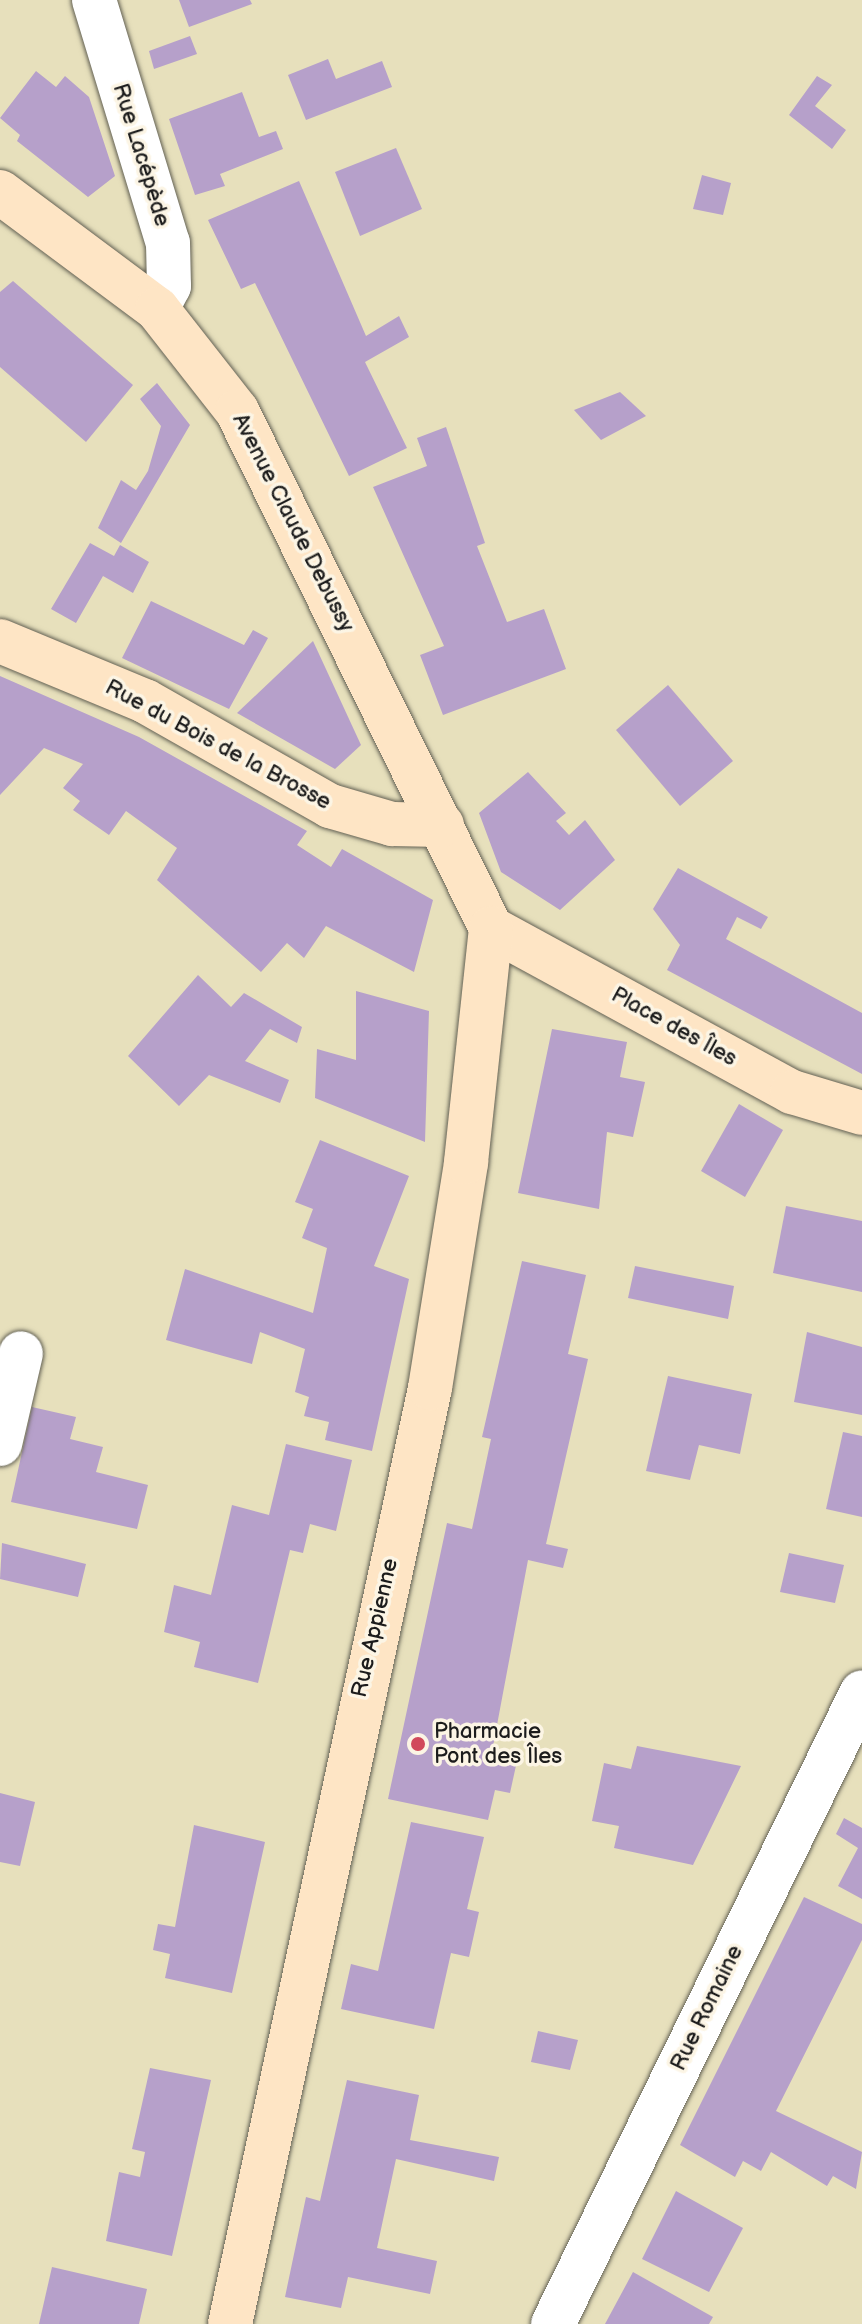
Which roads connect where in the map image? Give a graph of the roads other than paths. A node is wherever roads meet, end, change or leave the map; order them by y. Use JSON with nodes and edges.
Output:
{"nodes":[{"id":1,"x":94,"y":0,"type":"edge"},
{"id":2,"x":0,"y":192,"type":"edge"},
{"id":3,"x":157,"y":309,"type":"junction"},
{"id":4,"x":0,"y":641,"type":"edge"},
{"id":5,"x":442,"y":825,"type":"junction"},
{"id":6,"x":491,"y":928,"type":"junction"},
{"id":7,"x":862,"y":1113,"type":"edge"},
{"id":8,"x":21,"y":1353,"type":"dead end"},
{"id":9,"x":0,"y":1444,"type":"edge"},
{"id":10,"x":862,"y":1692,"type":"edge"},
{"id":11,"x":230,"y":2324,"type":"edge"},
{"id":12,"x":553,"y":2324,"type":"edge"}],
"edges":[{"from":1,"to":3,"type":"street","name":"Rue Lacépède"},
{"from":2,"to":3,"type":"main road","name":"Avenue Claude Debussy"},
{"from":3,"to":5,"type":"main road","name":"Avenue Claude Debussy"},
{"from":4,"to":5,"type":"main road","name":"Rue du Bois de la Brosse"},
{"from":5,"to":6,"type":"main road","name":"Avenue Claude Debussy"},
{"from":6,"to":7,"type":"main road","name":"Place des Îles"},
{"from":6,"to":11,"type":"main road","name":"Rue Appienne"},
{"from":8,"to":9,"type":"street"},
{"from":10,"to":12,"type":"street","name":"Rue Romaine"}]}
